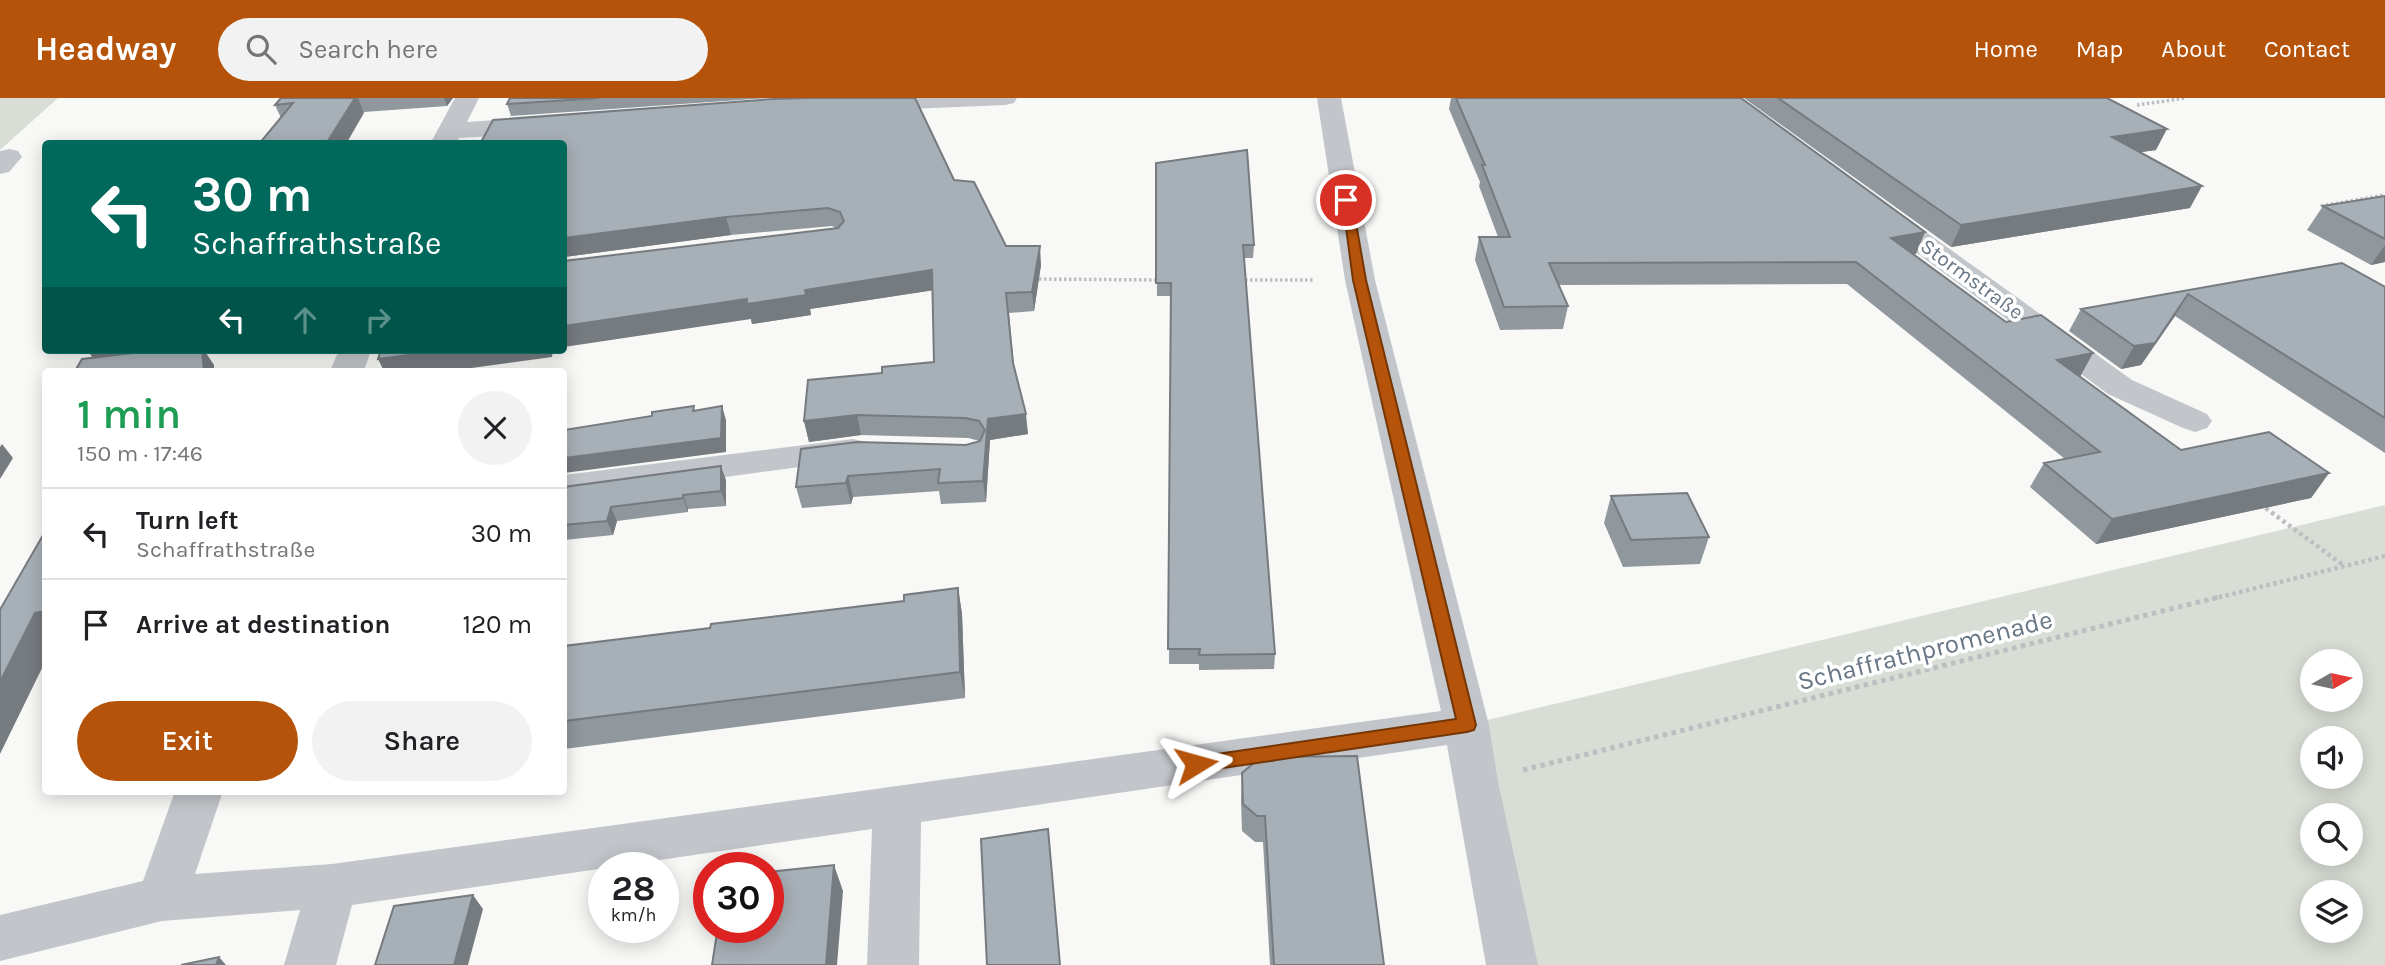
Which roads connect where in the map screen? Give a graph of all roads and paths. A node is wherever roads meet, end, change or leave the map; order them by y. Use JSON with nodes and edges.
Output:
{"nodes":[{"id":1,"x":467,"y":98,"type":"edge"},
{"id":2,"x":1005,"y":98,"type":"edge"},
{"id":3,"x":1329,"y":98,"type":"edge"},
{"id":4,"x":2186,"y":98,"type":"edge"},
{"id":5,"x":833,"y":105,"type":"edge"},
{"id":6,"x":2137,"y":105,"type":"dead end"},
{"id":7,"x":558,"y":123,"type":"edge"},
{"id":8,"x":446,"y":137,"type":"edge"},
{"id":9,"x":1855,"y":194,"type":"edge"},
{"id":10,"x":2385,"y":195,"type":"edge"},
{"id":11,"x":2322,"y":206,"type":"edge"},
{"id":12,"x":1032,"y":279,"type":"edge"},
{"id":13,"x":1168,"y":280,"type":"edge"},
{"id":14,"x":1237,"y":280,"type":"edge"},
{"id":15,"x":1360,"y":280,"type":"junction"},
{"id":16,"x":2195,"y":421,"type":"dead end"},
{"id":17,"x":888,"y":450,"type":"edge"},
{"id":18,"x":567,"y":487,"type":"edge"},
{"id":19,"x":2256,"y":501,"type":"edge"},
{"id":20,"x":2385,"y":556,"type":"edge"},
{"id":21,"x":2344,"y":566,"type":"junction"},
{"id":22,"x":1467,"y":725,"type":"junction"},
{"id":23,"x":1475,"y":782,"type":"junction"},
{"id":24,"x":198,"y":795,"type":"edge"},
{"id":25,"x":897,"y":807,"type":"junction"},
{"id":26,"x":332,"y":886,"type":"junction"},
{"id":27,"x":163,"y":899,"type":"junction"},
{"id":28,"x":0,"y":938,"type":"edge"},
{"id":29,"x":310,"y":965,"type":"edge"},
{"id":30,"x":893,"y":965,"type":"edge"},
{"id":31,"x":1511,"y":965,"type":"edge"}],
"edges":[{"from":1,"to":8,"type":"street"},
{"from":2,"to":5,"type":"street"},
{"from":3,"to":15,"type":"street"},
{"from":4,"to":6,"type":"path"},
{"from":7,"to":8,"type":"street"},
{"from":9,"to":16,"type":"street","name":"Stormstraße"},
{"from":10,"to":11,"type":"path"},
{"from":12,"to":13,"type":"path"},
{"from":14,"to":15,"type":"path"},
{"from":15,"to":22,"type":"street"},
{"from":17,"to":18,"type":"street"},
{"from":19,"to":21,"type":"path"},
{"from":20,"to":21,"type":"path","name":"Schaffrathpromenade"},
{"from":21,"to":23,"type":"path","name":"Schaffrathpromenade"},
{"from":22,"to":23,"type":"street"},
{"from":22,"to":25,"type":"street"},
{"from":23,"to":31,"type":"street"},
{"from":24,"to":27,"type":"street"},
{"from":25,"to":26,"type":"street"},
{"from":25,"to":30,"type":"street"},
{"from":26,"to":27,"type":"street"},
{"from":26,"to":29,"type":"street"},
{"from":27,"to":28,"type":"street"}]}
